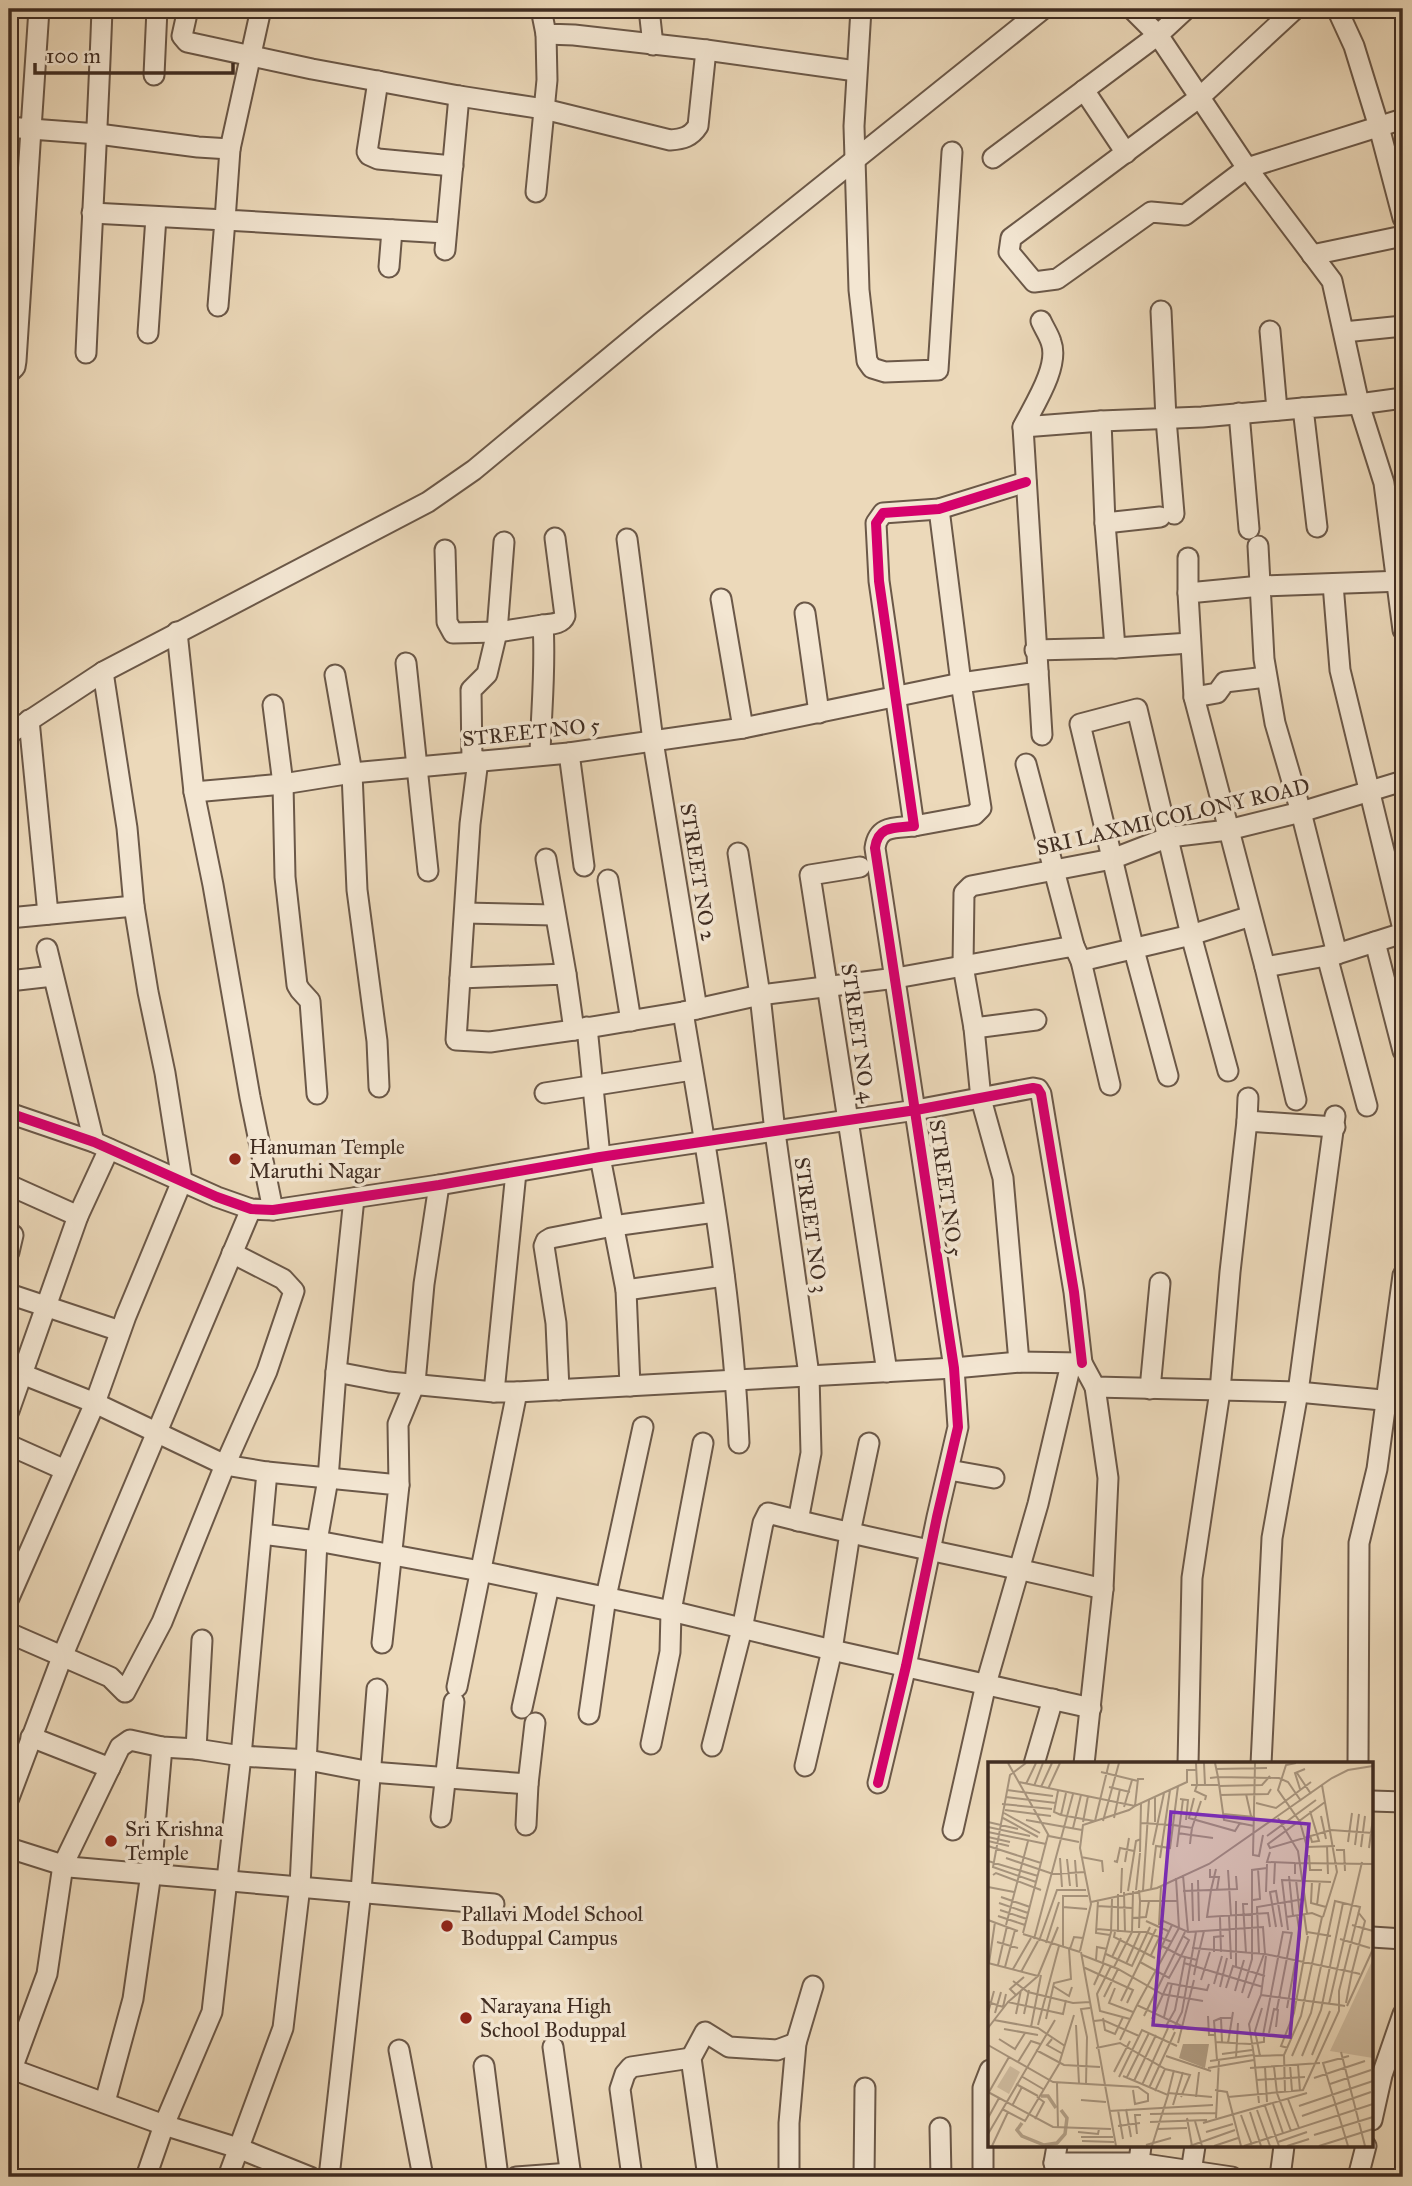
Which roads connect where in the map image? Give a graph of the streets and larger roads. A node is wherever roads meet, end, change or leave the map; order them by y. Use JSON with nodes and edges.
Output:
{"nodes":[{"id":1,"x":39,"y":9,"type":"edge"},
{"id":2,"x":102,"y":9,"type":"edge"},
{"id":3,"x":157,"y":9,"type":"edge"},
{"id":4,"x":188,"y":9,"type":"edge"},
{"id":5,"x":261,"y":9,"type":"edge"},
{"id":6,"x":541,"y":9,"type":"edge"},
{"id":7,"x":649,"y":9,"type":"edge"},
{"id":8,"x":862,"y":9,"type":"edge"},
{"id":9,"x":1043,"y":9,"type":"edge"},
{"id":10,"x":1132,"y":9,"type":"edge"},
{"id":11,"x":1186,"y":9,"type":"edge"},
{"id":12,"x":1295,"y":9,"type":"edge"},
{"id":13,"x":1336,"y":9,"type":"edge"},
{"id":14,"x":546,"y":34,"type":"junction"},
{"id":15,"x":1158,"y":35,"type":"junction"},
{"id":16,"x":653,"y":44,"type":"junction"},
{"id":17,"x":706,"y":50,"type":"junction"},
{"id":18,"x":252,"y":56,"type":"junction"},
{"id":19,"x":856,"y":71,"type":"junction"},
{"id":20,"x":154,"y":75,"type":"dead end"},
{"id":21,"x":378,"y":81,"type":"junction"},
{"id":22,"x":1084,"y":90,"type":"junction"},
{"id":23,"x":459,"y":96,"type":"junction"},
{"id":24,"x":1200,"y":97,"type":"junction"},
{"id":25,"x":544,"y":108,"type":"junction"},
{"id":26,"x":1403,"y":119,"type":"edge"},
{"id":27,"x":9,"y":127,"type":"edge"},
{"id":28,"x":1379,"y":127,"type":"junction"},
{"id":29,"x":31,"y":128,"type":"junction"},
{"id":30,"x":98,"y":134,"type":"junction"},
{"id":31,"x":230,"y":149,"type":"junction"},
{"id":32,"x":952,"y":152,"type":"dead end"},
{"id":33,"x":1126,"y":153,"type":"junction"},
{"id":34,"x":993,"y":158,"type":"dead end"},
{"id":35,"x":856,"y":159,"type":"junction"},
{"id":36,"x":453,"y":166,"type":"junction"},
{"id":37,"x":1247,"y":168,"type":"junction"},
{"id":38,"x":536,"y":192,"type":"dead end"},
{"id":39,"x":92,"y":213,"type":"junction"},
{"id":40,"x":156,"y":217,"type":"junction"},
{"id":41,"x":1403,"y":218,"type":"edge"},
{"id":42,"x":225,"y":220,"type":"junction"},
{"id":43,"x":393,"y":230,"type":"junction"},
{"id":44,"x":1403,"y":236,"type":"edge"},
{"id":45,"x":1312,"y":255,"type":"junction"},
{"id":46,"x":389,"y":267,"type":"dead end"},
{"id":47,"x":218,"y":306,"type":"dead end"},
{"id":48,"x":1161,"y":311,"type":"dead end"},
{"id":49,"x":1041,"y":321,"type":"dead end"},
{"id":50,"x":1403,"y":326,"type":"edge"},
{"id":51,"x":1270,"y":331,"type":"dead end"},
{"id":52,"x":1344,"y":332,"type":"junction"},
{"id":53,"x":148,"y":333,"type":"dead end"},
{"id":54,"x":86,"y":353,"type":"dead end"},
{"id":55,"x":9,"y":373,"type":"edge"},
{"id":56,"x":1403,"y":398,"type":"edge"},
{"id":57,"x":1359,"y":404,"type":"junction"},
{"id":58,"x":1303,"y":408,"type":"junction"},
{"id":59,"x":1277,"y":410,"type":"junction"},
{"id":60,"x":1239,"y":413,"type":"junction"},
{"id":61,"x":1166,"y":419,"type":"junction"},
{"id":62,"x":1101,"y":421,"type":"junction"},
{"id":63,"x":1023,"y":427,"type":"junction"},
{"id":64,"x":1026,"y":482,"type":"junction"},
{"id":65,"x":939,"y":509,"type":"junction"},
{"id":66,"x":1105,"y":523,"type":"junction"},
{"id":67,"x":1317,"y":527,"type":"dead end"},
{"id":68,"x":555,"y":538,"type":"dead end"},
{"id":69,"x":627,"y":538,"type":"dead end"},
{"id":70,"x":504,"y":542,"type":"dead end"},
{"id":71,"x":445,"y":550,"type":"dead end"},
{"id":72,"x":1188,"y":558,"type":"dead end"},
{"id":73,"x":1401,"y":581,"type":"edge"},
{"id":74,"x":1333,"y":584,"type":"junction"},
{"id":75,"x":1261,"y":586,"type":"junction"},
{"id":76,"x":1188,"y":593,"type":"junction"},
{"id":77,"x":721,"y":598,"type":"dead end"},
{"id":78,"x":805,"y":613,"type":"dead end"},
{"id":79,"x":543,"y":625,"type":"junction"},
{"id":80,"x":1403,"y":629,"type":"edge"},
{"id":81,"x":177,"y":632,"type":"junction"},
{"id":82,"x":498,"y":632,"type":"junction"},
{"id":83,"x":1190,"y":643,"type":"junction"},
{"id":84,"x":1115,"y":648,"type":"junction"},
{"id":85,"x":1035,"y":650,"type":"junction"},
{"id":86,"x":405,"y":663,"type":"dead end"},
{"id":87,"x":103,"y":672,"type":"junction"},
{"id":88,"x":1038,"y":672,"type":"junction"},
{"id":89,"x":335,"y":675,"type":"dead end"},
{"id":90,"x":1266,"y":677,"type":"junction"},
{"id":91,"x":961,"y":683,"type":"junction"},
{"id":92,"x":895,"y":696,"type":"junction"},
{"id":93,"x":1194,"y":697,"type":"junction"},
{"id":94,"x":273,"y":705,"type":"dead end"},
{"id":95,"x":819,"y":713,"type":"junction"},
{"id":96,"x":29,"y":720,"type":"junction"},
{"id":97,"x":743,"y":728,"type":"junction"},
{"id":98,"x":9,"y":734,"type":"edge"},
{"id":99,"x":1042,"y":736,"type":"dead end"},
{"id":100,"x":653,"y":741,"type":"junction"},
{"id":101,"x":569,"y":753,"type":"junction"},
{"id":102,"x":540,"y":755,"type":"junction"},
{"id":103,"x":475,"y":761,"type":"junction"},
{"id":104,"x":1026,"y":764,"type":"dead end"},
{"id":105,"x":418,"y":767,"type":"junction"},
{"id":106,"x":352,"y":773,"type":"junction"},
{"id":107,"x":1403,"y":781,"type":"edge"},
{"id":108,"x":283,"y":783,"type":"junction"},
{"id":109,"x":1370,"y":791,"type":"junction"},
{"id":110,"x":194,"y":792,"type":"junction"},
{"id":111,"x":1301,"y":812,"type":"junction"},
{"id":112,"x":914,"y":826,"type":"junction"},
{"id":113,"x":1228,"y":830,"type":"junction"},
{"id":114,"x":1169,"y":837,"type":"junction"},
{"id":115,"x":738,"y":853,"type":"dead end"},
{"id":116,"x":546,"y":859,"type":"dead end"},
{"id":117,"x":1112,"y":859,"type":"junction"},
{"id":118,"x":584,"y":866,"type":"dead end"},
{"id":119,"x":860,"y":867,"type":"dead end"},
{"id":120,"x":1052,"y":869,"type":"junction"},
{"id":121,"x":428,"y":872,"type":"dead end"},
{"id":122,"x":608,"y":880,"type":"dead end"},
{"id":123,"x":134,"y":906,"type":"junction"},
{"id":124,"x":465,"y":913,"type":"junction"},
{"id":125,"x":48,"y":914,"type":"junction"},
{"id":126,"x":554,"y":915,"type":"junction"},
{"id":127,"x":1251,"y":916,"type":"junction"},
{"id":128,"x":9,"y":918,"type":"edge"},
{"id":129,"x":1403,"y":931,"type":"edge"},
{"id":130,"x":1191,"y":935,"type":"junction"},
{"id":131,"x":1375,"y":942,"type":"junction"},
{"id":132,"x":47,"y":949,"type":"dead end"},
{"id":133,"x":1134,"y":950,"type":"junction"},
{"id":134,"x":1078,"y":953,"type":"junction"},
{"id":135,"x":1332,"y":955,"type":"junction"},
{"id":136,"x":963,"y":966,"type":"junction"},
{"id":137,"x":1265,"y":967,"type":"junction"},
{"id":138,"x":566,"y":974,"type":"junction"},
{"id":139,"x":53,"y":976,"type":"junction"},
{"id":140,"x":460,"y":978,"type":"junction"},
{"id":141,"x":896,"y":978,"type":"junction"},
{"id":142,"x":9,"y":981,"type":"edge"},
{"id":143,"x":829,"y":987,"type":"junction"},
{"id":144,"x":760,"y":995,"type":"junction"},
{"id":145,"x":690,"y":1011,"type":"junction"},
{"id":146,"x":631,"y":1020,"type":"junction"},
{"id":147,"x":1036,"y":1020,"type":"dead end"},
{"id":148,"x":581,"y":1028,"type":"junction"},
{"id":149,"x":974,"y":1028,"type":"junction"},
{"id":150,"x":1403,"y":1051,"type":"edge"},
{"id":151,"x":692,"y":1070,"type":"junction"},
{"id":152,"x":1228,"y":1071,"type":"dead end"},
{"id":153,"x":1168,"y":1076,"type":"dead end"},
{"id":154,"x":1110,"y":1085,"type":"dead end"},
{"id":155,"x":379,"y":1087,"type":"dead end"},
{"id":156,"x":593,"y":1087,"type":"junction"},
{"id":157,"x":545,"y":1093,"type":"dead end"},
{"id":158,"x":317,"y":1094,"type":"dead end"},
{"id":159,"x":1248,"y":1098,"type":"dead end"},
{"id":160,"x":981,"y":1099,"type":"junction"},
{"id":161,"x":1296,"y":1100,"type":"dead end"},
{"id":162,"x":1367,"y":1106,"type":"dead end"},
{"id":163,"x":916,"y":1110,"type":"junction"},
{"id":164,"x":9,"y":1113,"type":"edge"},
{"id":165,"x":848,"y":1119,"type":"junction"},
{"id":166,"x":1247,"y":1121,"type":"junction"},
{"id":167,"x":775,"y":1132,"type":"junction"},
{"id":168,"x":705,"y":1141,"type":"junction"},
{"id":169,"x":102,"y":1146,"type":"junction"},
{"id":170,"x":600,"y":1157,"type":"junction"},
{"id":171,"x":516,"y":1172,"type":"junction"},
{"id":172,"x":183,"y":1181,"type":"junction"},
{"id":173,"x":9,"y":1185,"type":"edge"},
{"id":174,"x":439,"y":1185,"type":"junction"},
{"id":175,"x":354,"y":1198,"type":"junction"},
{"id":176,"x":251,"y":1209,"type":"junction"},
{"id":177,"x":273,"y":1210,"type":"junction"},
{"id":178,"x":715,"y":1212,"type":"junction"},
{"id":179,"x":78,"y":1216,"type":"junction"},
{"id":180,"x":613,"y":1226,"type":"junction"},
{"id":181,"x":232,"y":1253,"type":"junction"},
{"id":182,"x":1403,"y":1275,"type":"edge"},
{"id":183,"x":724,"y":1276,"type":"junction"},
{"id":184,"x":1160,"y":1283,"type":"dead end"},
{"id":185,"x":626,"y":1290,"type":"junction"},
{"id":186,"x":9,"y":1294,"type":"edge"},
{"id":187,"x":45,"y":1306,"type":"junction"},
{"id":188,"x":120,"y":1331,"type":"junction"},
{"id":189,"x":1019,"y":1362,"type":"junction"},
{"id":190,"x":1077,"y":1363,"type":"junction"},
{"id":191,"x":954,"y":1368,"type":"junction"},
{"id":192,"x":336,"y":1372,"type":"junction"},
{"id":193,"x":887,"y":1372,"type":"junction"},
{"id":194,"x":22,"y":1374,"type":"junction"},
{"id":195,"x":810,"y":1375,"type":"junction"},
{"id":196,"x":736,"y":1380,"type":"junction"},
{"id":197,"x":415,"y":1383,"type":"junction"},
{"id":198,"x":630,"y":1386,"type":"junction"},
{"id":199,"x":1095,"y":1387,"type":"junction"},
{"id":200,"x":1150,"y":1389,"type":"junction"},
{"id":201,"x":559,"y":1390,"type":"junction"},
{"id":202,"x":1220,"y":1391,"type":"junction"},
{"id":203,"x":494,"y":1392,"type":"junction"},
{"id":204,"x":517,"y":1392,"type":"junction"},
{"id":205,"x":1298,"y":1392,"type":"junction"},
{"id":206,"x":1395,"y":1402,"type":"edge"},
{"id":207,"x":95,"y":1403,"type":"junction"},
{"id":208,"x":9,"y":1411,"type":"edge"},
{"id":209,"x":643,"y":1427,"type":"dead end"},
{"id":210,"x":158,"y":1432,"type":"junction"},
{"id":211,"x":703,"y":1443,"type":"dead end"},
{"id":212,"x":738,"y":1443,"type":"dead end"},
{"id":213,"x":869,"y":1443,"type":"dead end"},
{"id":214,"x":9,"y":1445,"type":"edge"},
{"id":215,"x":225,"y":1465,"type":"junction"},
{"id":216,"x":949,"y":1469,"type":"junction"},
{"id":217,"x":65,"y":1470,"type":"junction"},
{"id":218,"x":267,"y":1472,"type":"junction"},
{"id":219,"x":994,"y":1478,"type":"dead end"},
{"id":220,"x":328,"y":1479,"type":"junction"},
{"id":221,"x":398,"y":1485,"type":"junction"},
{"id":222,"x":798,"y":1521,"type":"junction"},
{"id":223,"x":850,"y":1533,"type":"junction"},
{"id":224,"x":262,"y":1534,"type":"junction"},
{"id":225,"x":317,"y":1541,"type":"junction"},
{"id":226,"x":930,"y":1551,"type":"junction"},
{"id":227,"x":392,"y":1556,"type":"junction"},
{"id":228,"x":1020,"y":1568,"type":"junction"},
{"id":229,"x":480,"y":1571,"type":"junction"},
{"id":230,"x":549,"y":1586,"type":"junction"},
{"id":231,"x":1102,"y":1589,"type":"junction"},
{"id":232,"x":606,"y":1597,"type":"junction"},
{"id":233,"x":9,"y":1598,"type":"edge"},
{"id":234,"x":671,"y":1611,"type":"junction"},
{"id":235,"x":742,"y":1629,"type":"junction"},
{"id":236,"x":9,"y":1633,"type":"edge"},
{"id":237,"x":202,"y":1640,"type":"dead end"},
{"id":238,"x":382,"y":1643,"type":"dead end"},
{"id":239,"x":832,"y":1650,"type":"junction"},
{"id":240,"x":62,"y":1657,"type":"junction"},
{"id":241,"x":906,"y":1666,"type":"junction"},
{"id":242,"x":986,"y":1684,"type":"junction"},
{"id":243,"x":377,"y":1689,"type":"dead end"},
{"id":244,"x":1053,"y":1699,"type":"junction"},
{"id":245,"x":1091,"y":1708,"type":"junction"},
{"id":246,"x":589,"y":1714,"type":"dead end"},
{"id":247,"x":31,"y":1737,"type":"junction"},
{"id":248,"x":651,"y":1744,"type":"dead end"},
{"id":249,"x":712,"y":1746,"type":"dead end"},
{"id":250,"x":162,"y":1747,"type":"junction"},
{"id":251,"x":196,"y":1749,"type":"junction"},
{"id":252,"x":240,"y":1756,"type":"junction"},
{"id":253,"x":308,"y":1760,"type":"junction"},
{"id":254,"x":1035,"y":1762,"type":"edge"},
{"id":255,"x":1084,"y":1762,"type":"edge"},
{"id":256,"x":1188,"y":1762,"type":"edge"},
{"id":257,"x":1261,"y":1762,"type":"edge"},
{"id":258,"x":1358,"y":1762,"type":"edge"},
{"id":259,"x":805,"y":1766,"type":"dead end"},
{"id":260,"x":110,"y":1768,"type":"junction"},
{"id":261,"x":371,"y":1772,"type":"junction"},
{"id":262,"x":446,"y":1778,"type":"junction"},
{"id":263,"x":878,"y":1783,"type":"dead end"},
{"id":264,"x":528,"y":1784,"type":"junction"},
{"id":265,"x":9,"y":1798,"type":"edge"},
{"id":266,"x":1374,"y":1801,"type":"edge"},
{"id":267,"x":1403,"y":1802,"type":"edge"},
{"id":268,"x":441,"y":1817,"type":"dead end"},
{"id":269,"x":526,"y":1825,"type":"dead end"},
{"id":270,"x":953,"y":1830,"type":"dead end"},
{"id":271,"x":9,"y":1848,"type":"edge"},
{"id":272,"x":63,"y":1865,"type":"junction"},
{"id":273,"x":151,"y":1873,"type":"junction"},
{"id":274,"x":227,"y":1880,"type":"junction"},
{"id":275,"x":300,"y":1886,"type":"junction"},
{"id":276,"x":361,"y":1891,"type":"junction"},
{"id":277,"x":494,"y":1904,"type":"dead end"},
{"id":278,"x":1374,"y":1937,"type":"edge"},
{"id":279,"x":1403,"y":1939,"type":"edge"},
{"id":280,"x":813,"y":1986,"type":"dead end"},
{"id":281,"x":1403,"y":2014,"type":"edge"},
{"id":282,"x":796,"y":2043,"type":"junction"},
{"id":283,"x":553,"y":2047,"type":"dead end"},
{"id":284,"x":399,"y":2050,"type":"dead end"},
{"id":285,"x":691,"y":2057,"type":"junction"},
{"id":286,"x":484,"y":2066,"type":"dead end"},
{"id":287,"x":10,"y":2072,"type":"edge"},
{"id":288,"x":1377,"y":2075,"type":"edge"},
{"id":289,"x":865,"y":2088,"type":"dead end"},
{"id":290,"x":987,"y":2088,"type":"edge"},
{"id":291,"x":105,"y":2102,"type":"junction"},
{"id":292,"x":1374,"y":2102,"type":"edge"},
{"id":293,"x":163,"y":2125,"type":"junction"},
{"id":294,"x":940,"y":2128,"type":"dead end"},
{"id":295,"x":238,"y":2148,"type":"junction"},
{"id":296,"x":1195,"y":2148,"type":"edge"},
{"id":297,"x":1284,"y":2148,"type":"edge"},
{"id":298,"x":1366,"y":2148,"type":"edge"},
{"id":299,"x":1057,"y":2162,"type":"edge"},
{"id":300,"x":1139,"y":2162,"type":"edge"},
{"id":301,"x":1191,"y":2172,"type":"junction"},
{"id":302,"x":571,"y":2175,"type":"edge"},
{"id":303,"x":146,"y":2177,"type":"edge"},
{"id":304,"x":228,"y":2177,"type":"edge"},
{"id":305,"x":310,"y":2177,"type":"edge"},
{"id":306,"x":329,"y":2177,"type":"edge"},
{"id":307,"x":423,"y":2177,"type":"edge"},
{"id":308,"x":499,"y":2177,"type":"edge"},
{"id":309,"x":516,"y":2177,"type":"edge"},
{"id":310,"x":632,"y":2177,"type":"edge"},
{"id":311,"x":708,"y":2177,"type":"edge"},
{"id":312,"x":789,"y":2177,"type":"edge"},
{"id":313,"x":864,"y":2177,"type":"edge"},
{"id":314,"x":941,"y":2177,"type":"edge"},
{"id":315,"x":983,"y":2177,"type":"edge"},
{"id":316,"x":1232,"y":2177,"type":"edge"},
{"id":317,"x":1280,"y":2177,"type":"edge"},
{"id":318,"x":1359,"y":2177,"type":"edge"}],
"edges":[{"from":1,"to":29,"type":"street"},
{"from":2,"to":30,"type":"street"},
{"from":3,"to":20,"type":"street"},
{"from":4,"to":18,"type":"street"},
{"from":5,"to":18,"type":"street"},
{"from":6,"to":14,"type":"street"},
{"from":7,"to":16,"type":"street"},
{"from":8,"to":19,"type":"street"},
{"from":9,"to":35,"type":"street"},
{"from":10,"to":15,"type":"street"},
{"from":11,"to":15,"type":"street"},
{"from":12,"to":24,"type":"street"},
{"from":13,"to":28,"type":"street"},
{"from":14,"to":16,"type":"street"},
{"from":14,"to":25,"type":"street"},
{"from":15,"to":22,"type":"street"},
{"from":15,"to":24,"type":"street"},
{"from":16,"to":17,"type":"street"},
{"from":17,"to":19,"type":"street"},
{"from":17,"to":25,"type":"street"},
{"from":18,"to":21,"type":"street"},
{"from":18,"to":31,"type":"street"},
{"from":19,"to":35,"type":"street"},
{"from":21,"to":23,"type":"street"},
{"from":21,"to":36,"type":"street"},
{"from":22,"to":33,"type":"street"},
{"from":22,"to":34,"type":"street"},
{"from":23,"to":25,"type":"street"},
{"from":23,"to":36,"type":"street"},
{"from":24,"to":33,"type":"street"},
{"from":24,"to":37,"type":"street"},
{"from":25,"to":38,"type":"street"},
{"from":26,"to":28,"type":"street"},
{"from":27,"to":29,"type":"street"},
{"from":28,"to":37,"type":"street"},
{"from":28,"to":41,"type":"street"},
{"from":29,"to":30,"type":"street"},
{"from":29,"to":55,"type":"street"},
{"from":30,"to":31,"type":"street"},
{"from":30,"to":39,"type":"street"},
{"from":31,"to":42,"type":"street"},
{"from":32,"to":35,"type":"street"},
{"from":33,"to":37,"type":"street"},
{"from":35,"to":81,"type":"street"},
{"from":36,"to":43,"type":"street"},
{"from":37,"to":45,"type":"street"},
{"from":39,"to":40,"type":"street"},
{"from":39,"to":54,"type":"street"},
{"from":40,"to":42,"type":"street"},
{"from":40,"to":53,"type":"street"},
{"from":42,"to":43,"type":"street"},
{"from":42,"to":47,"type":"street"},
{"from":43,"to":46,"type":"street"},
{"from":44,"to":45,"type":"street"},
{"from":45,"to":52,"type":"street"},
{"from":48,"to":61,"type":"street"},
{"from":49,"to":63,"type":"street"},
{"from":50,"to":52,"type":"street"},
{"from":51,"to":59,"type":"street"},
{"from":52,"to":57,"type":"street"},
{"from":56,"to":57,"type":"street"},
{"from":57,"to":58,"type":"street"},
{"from":57,"to":73,"type":"street"},
{"from":58,"to":59,"type":"street"},
{"from":58,"to":67,"type":"street"},
{"from":59,"to":60,"type":"street"},
{"from":60,"to":61,"type":"street"},
{"from":60,"to":75,"type":"street"},
{"from":61,"to":62,"type":"street"},
{"from":61,"to":66,"type":"street"},
{"from":62,"to":63,"type":"street"},
{"from":62,"to":66,"type":"street"},
{"from":63,"to":64,"type":"street"},
{"from":64,"to":65,"type":"street"},
{"from":64,"to":85,"type":"street"},
{"from":65,"to":91,"type":"street"},
{"from":65,"to":92,"type":"street"},
{"from":66,"to":84,"type":"street"},
{"from":68,"to":79,"type":"street"},
{"from":69,"to":100,"type":"street","name":"STREET NO 2"},
{"from":70,"to":82,"type":"street"},
{"from":71,"to":82,"type":"street"},
{"from":72,"to":76,"type":"street"},
{"from":73,"to":74,"type":"street"},
{"from":73,"to":80,"type":"street"},
{"from":74,"to":75,"type":"street"},
{"from":74,"to":109,"type":"street"},
{"from":75,"to":76,"type":"street"},
{"from":75,"to":90,"type":"street"},
{"from":76,"to":83,"type":"street"},
{"from":77,"to":97,"type":"street"},
{"from":78,"to":95,"type":"street"},
{"from":79,"to":82,"type":"street"},
{"from":79,"to":102,"type":"street"},
{"from":81,"to":87,"type":"street"},
{"from":81,"to":110,"type":"street"},
{"from":82,"to":103,"type":"street"},
{"from":83,"to":84,"type":"street"},
{"from":83,"to":93,"type":"street"},
{"from":84,"to":85,"type":"street"},
{"from":85,"to":88,"type":"street"},
{"from":86,"to":105,"type":"street"},
{"from":87,"to":96,"type":"street"},
{"from":87,"to":123,"type":"street"},
{"from":88,"to":91,"type":"street","name":"STREET NO 5"},
{"from":88,"to":99,"type":"street"},
{"from":89,"to":106,"type":"street"},
{"from":90,"to":93,"type":"street"},
{"from":90,"to":111,"type":"street"},
{"from":91,"to":92,"type":"street","name":"STREET NO 5"},
{"from":91,"to":112,"type":"street"},
{"from":92,"to":95,"type":"street","name":"STREET NO 5"},
{"from":92,"to":112,"type":"street"},
{"from":93,"to":113,"type":"street"},
{"from":94,"to":108,"type":"street"},
{"from":95,"to":97,"type":"street","name":"STREET NO 5"},
{"from":96,"to":98,"type":"street"},
{"from":96,"to":125,"type":"street"},
{"from":97,"to":100,"type":"street","name":"STREET NO 5"},
{"from":100,"to":101,"type":"street","name":"STREET NO 5"},
{"from":100,"to":145,"type":"street","name":"STREET NO 2"},
{"from":101,"to":102,"type":"street","name":"STREET NO 5"},
{"from":101,"to":118,"type":"street"},
{"from":102,"to":103,"type":"street","name":"STREET NO 5"},
{"from":103,"to":105,"type":"street","name":"STREET NO 5"},
{"from":103,"to":124,"type":"street"},
{"from":104,"to":120,"type":"street"},
{"from":105,"to":106,"type":"street","name":"STREET NO 5"},
{"from":105,"to":121,"type":"street"},
{"from":106,"to":108,"type":"street","name":"STREET NO 5"},
{"from":106,"to":155,"type":"street"},
{"from":107,"to":109,"type":"street","name":"SRI LAXMI COLONY ROAD"},
{"from":108,"to":110,"type":"street","name":"STREET NO 5"},
{"from":108,"to":158,"type":"street"},
{"from":109,"to":111,"type":"street","name":"SRI LAXMI COLONY ROAD"},
{"from":109,"to":129,"type":"street"},
{"from":110,"to":177,"type":"street"},
{"from":111,"to":113,"type":"street","name":"SRI LAXMI COLONY ROAD"},
{"from":111,"to":135,"type":"street"},
{"from":112,"to":141,"type":"street","name":"STREET NO 5"},
{"from":113,"to":114,"type":"street","name":"SRI LAXMI COLONY ROAD"},
{"from":113,"to":127,"type":"street"},
{"from":114,"to":117,"type":"street","name":"SRI LAXMI COLONY ROAD"},
{"from":114,"to":117,"type":"street"},
{"from":114,"to":130,"type":"street"},
{"from":115,"to":144,"type":"street","name":"STREET NO 3"},
{"from":116,"to":126,"type":"street"},
{"from":117,"to":120,"type":"street","name":"SRI LAXMI COLONY ROAD"},
{"from":117,"to":133,"type":"street"},
{"from":119,"to":143,"type":"street","name":"STREET NO 4"},
{"from":120,"to":134,"type":"street"},
{"from":120,"to":136,"type":"street","name":"SRI LAXMI COLONY ROAD"},
{"from":122,"to":146,"type":"street"},
{"from":123,"to":125,"type":"street"},
{"from":123,"to":172,"type":"street"},
{"from":124,"to":126,"type":"street"},
{"from":124,"to":140,"type":"street"},
{"from":125,"to":128,"type":"street"},
{"from":126,"to":138,"type":"street"},
{"from":127,"to":130,"type":"street"},
{"from":127,"to":137,"type":"street"},
{"from":129,"to":131,"type":"street"},
{"from":130,"to":133,"type":"street"},
{"from":130,"to":152,"type":"street"},
{"from":131,"to":135,"type":"street"},
{"from":131,"to":150,"type":"street"},
{"from":132,"to":139,"type":"street"},
{"from":133,"to":134,"type":"street"},
{"from":133,"to":153,"type":"street"},
{"from":134,"to":136,"type":"street"},
{"from":134,"to":154,"type":"street"},
{"from":135,"to":137,"type":"street"},
{"from":135,"to":162,"type":"street"},
{"from":136,"to":141,"type":"street"},
{"from":136,"to":149,"type":"street","name":"SRI LAXMI COLONY ROAD"},
{"from":137,"to":161,"type":"street"},
{"from":138,"to":140,"type":"street"},
{"from":138,"to":148,"type":"street"},
{"from":139,"to":142,"type":"street"},
{"from":139,"to":169,"type":"street"},
{"from":140,"to":148,"type":"street"},
{"from":141,"to":143,"type":"street"},
{"from":141,"to":163,"type":"street","name":"STREET NO 5"},
{"from":143,"to":144,"type":"street"},
{"from":143,"to":165,"type":"street","name":"STREET NO 4"},
{"from":144,"to":145,"type":"street"},
{"from":144,"to":167,"type":"street","name":"STREET NO 3"},
{"from":145,"to":146,"type":"street"},
{"from":145,"to":151,"type":"street","name":"STREET NO 2"},
{"from":146,"to":148,"type":"street"},
{"from":147,"to":149,"type":"street"},
{"from":148,"to":156,"type":"street"},
{"from":149,"to":160,"type":"street","name":"SRI LAXMI COLONY ROAD"},
{"from":151,"to":156,"type":"street"},
{"from":151,"to":168,"type":"street","name":"STREET NO 2"},
{"from":156,"to":157,"type":"street"},
{"from":156,"to":170,"type":"street"},
{"from":159,"to":166,"type":"street"},
{"from":160,"to":163,"type":"street"},
{"from":160,"to":189,"type":"street","name":"SRI LAXMI COLONY ROAD"},
{"from":160,"to":190,"type":"street"},
{"from":163,"to":165,"type":"street"},
{"from":163,"to":191,"type":"street","name":"STREET NO 5"},
{"from":164,"to":169,"type":"street"},
{"from":165,"to":167,"type":"street"},
{"from":165,"to":193,"type":"street","name":"STREET NO 4"},
{"from":166,"to":202,"type":"street"},
{"from":166,"to":205,"type":"street"},
{"from":167,"to":168,"type":"street"},
{"from":167,"to":195,"type":"street","name":"STREET NO 3"},
{"from":168,"to":170,"type":"street"},
{"from":168,"to":178,"type":"street"},
{"from":169,"to":172,"type":"street"},
{"from":169,"to":179,"type":"street"},
{"from":170,"to":171,"type":"street"},
{"from":170,"to":180,"type":"street"},
{"from":171,"to":174,"type":"street"},
{"from":171,"to":203,"type":"street"},
{"from":172,"to":176,"type":"street"},
{"from":172,"to":188,"type":"street"},
{"from":173,"to":179,"type":"street"},
{"from":174,"to":175,"type":"street"},
{"from":174,"to":197,"type":"street"},
{"from":175,"to":177,"type":"street"},
{"from":175,"to":192,"type":"street"},
{"from":176,"to":177,"type":"street"},
{"from":176,"to":181,"type":"street"},
{"from":178,"to":180,"type":"street"},
{"from":178,"to":183,"type":"street"},
{"from":179,"to":187,"type":"street"},
{"from":180,"to":185,"type":"street"},
{"from":180,"to":201,"type":"street"},
{"from":181,"to":210,"type":"street"},
{"from":181,"to":215,"type":"street"},
{"from":182,"to":206,"type":"street"},
{"from":183,"to":185,"type":"street"},
{"from":183,"to":196,"type":"street"},
{"from":184,"to":200,"type":"street"},
{"from":185,"to":198,"type":"street"},
{"from":186,"to":187,"type":"street"},
{"from":187,"to":188,"type":"street"},
{"from":187,"to":194,"type":"street"},
{"from":188,"to":207,"type":"street"},
{"from":189,"to":190,"type":"street"},
{"from":189,"to":191,"type":"street"},
{"from":190,"to":199,"type":"street"},
{"from":190,"to":228,"type":"street"},
{"from":191,"to":193,"type":"street"},
{"from":191,"to":216,"type":"street","name":"STREET NO 5"},
{"from":192,"to":197,"type":"street"},
{"from":192,"to":220,"type":"street"},
{"from":193,"to":195,"type":"street"},
{"from":194,"to":207,"type":"street"},
{"from":194,"to":208,"type":"street"},
{"from":195,"to":196,"type":"street"},
{"from":195,"to":222,"type":"street","name":"STREET NO 3"},
{"from":196,"to":198,"type":"street"},
{"from":196,"to":212,"type":"street"},
{"from":197,"to":203,"type":"street"},
{"from":197,"to":221,"type":"street"},
{"from":198,"to":201,"type":"street"},
{"from":199,"to":200,"type":"street"},
{"from":199,"to":231,"type":"street"},
{"from":200,"to":202,"type":"street"},
{"from":201,"to":204,"type":"street"},
{"from":202,"to":205,"type":"street"},
{"from":202,"to":256,"type":"street"},
{"from":203,"to":204,"type":"street"},
{"from":204,"to":229,"type":"street"},
{"from":205,"to":206,"type":"street"},
{"from":205,"to":257,"type":"street"},
{"from":206,"to":258,"type":"street"},
{"from":207,"to":210,"type":"street"},
{"from":207,"to":217,"type":"street"},
{"from":209,"to":232,"type":"street"},
{"from":210,"to":215,"type":"street"},
{"from":210,"to":240,"type":"street"},
{"from":211,"to":234,"type":"street"},
{"from":213,"to":223,"type":"street"},
{"from":214,"to":217,"type":"street"},
{"from":215,"to":218,"type":"street"},
{"from":215,"to":240,"type":"street"},
{"from":216,"to":219,"type":"street"},
{"from":216,"to":226,"type":"street","name":"STREET NO 5"},
{"from":217,"to":233,"type":"street"},
{"from":218,"to":220,"type":"street"},
{"from":218,"to":224,"type":"street"},
{"from":220,"to":221,"type":"street"},
{"from":220,"to":225,"type":"street"},
{"from":221,"to":227,"type":"street"},
{"from":222,"to":223,"type":"street"},
{"from":222,"to":235,"type":"street"},
{"from":223,"to":226,"type":"street"},
{"from":223,"to":239,"type":"street"},
{"from":224,"to":225,"type":"street"},
{"from":224,"to":252,"type":"street"},
{"from":225,"to":227,"type":"street"},
{"from":225,"to":253,"type":"street"},
{"from":226,"to":228,"type":"street"},
{"from":226,"to":241,"type":"street","name":"STREET NO 5"},
{"from":227,"to":229,"type":"street"},
{"from":227,"to":238,"type":"street"},
{"from":228,"to":231,"type":"street"},
{"from":228,"to":242,"type":"street"},
{"from":229,"to":230,"type":"street"},
{"from":229,"to":262,"type":"street"},
{"from":230,"to":232,"type":"street"},
{"from":230,"to":264,"type":"street"},
{"from":231,"to":245,"type":"street"},
{"from":232,"to":234,"type":"street"},
{"from":232,"to":246,"type":"street"},
{"from":234,"to":235,"type":"street"},
{"from":234,"to":248,"type":"street"},
{"from":235,"to":239,"type":"street"},
{"from":235,"to":249,"type":"street"},
{"from":236,"to":240,"type":"street"},
{"from":237,"to":251,"type":"street"},
{"from":239,"to":241,"type":"street"},
{"from":239,"to":259,"type":"street"},
{"from":240,"to":247,"type":"street"},
{"from":241,"to":242,"type":"street"},
{"from":241,"to":263,"type":"street","name":"STREET NO 5"},
{"from":242,"to":244,"type":"street"},
{"from":242,"to":270,"type":"street"},
{"from":243,"to":261,"type":"street"},
{"from":244,"to":245,"type":"street"},
{"from":244,"to":254,"type":"street"},
{"from":245,"to":255,"type":"street"},
{"from":247,"to":260,"type":"street"},
{"from":247,"to":265,"type":"street"},
{"from":250,"to":251,"type":"street"},
{"from":250,"to":260,"type":"street"},
{"from":250,"to":273,"type":"street"},
{"from":251,"to":252,"type":"street"},
{"from":252,"to":253,"type":"street"},
{"from":252,"to":274,"type":"street"},
{"from":253,"to":261,"type":"street"},
{"from":253,"to":275,"type":"street"},
{"from":260,"to":272,"type":"street"},
{"from":261,"to":262,"type":"street"},
{"from":261,"to":276,"type":"street"},
{"from":262,"to":264,"type":"street"},
{"from":262,"to":268,"type":"street"},
{"from":264,"to":269,"type":"street"},
{"from":266,"to":267,"type":"street"},
{"from":271,"to":272,"type":"street"},
{"from":272,"to":273,"type":"street"},
{"from":272,"to":287,"type":"street"},
{"from":273,"to":274,"type":"street"},
{"from":273,"to":291,"type":"street"},
{"from":274,"to":275,"type":"street"},
{"from":274,"to":293,"type":"street"},
{"from":275,"to":276,"type":"street"},
{"from":275,"to":295,"type":"street"},
{"from":276,"to":277,"type":"street"},
{"from":276,"to":306,"type":"street"},
{"from":278,"to":279,"type":"street"},
{"from":280,"to":282,"type":"street"},
{"from":281,"to":288,"type":"street"},
{"from":282,"to":285,"type":"street"},
{"from":282,"to":312,"type":"street"},
{"from":283,"to":302,"type":"street"},
{"from":284,"to":307,"type":"street"},
{"from":285,"to":310,"type":"street"},
{"from":285,"to":311,"type":"street"},
{"from":286,"to":308,"type":"street"},
{"from":287,"to":291,"type":"street"},
{"from":288,"to":292,"type":"street"},
{"from":289,"to":313,"type":"street"},
{"from":290,"to":315,"type":"street"},
{"from":291,"to":293,"type":"street"},
{"from":293,"to":295,"type":"street"},
{"from":293,"to":303,"type":"street"},
{"from":294,"to":314,"type":"street"},
{"from":295,"to":304,"type":"street"},
{"from":295,"to":305,"type":"street"},
{"from":296,"to":301,"type":"street"},
{"from":297,"to":317,"type":"street"},
{"from":298,"to":318,"type":"street"},
{"from":299,"to":300,"type":"street"},
{"from":300,"to":301,"type":"street"},
{"from":301,"to":316,"type":"street"},
{"from":302,"to":309,"type":"street"}]}
